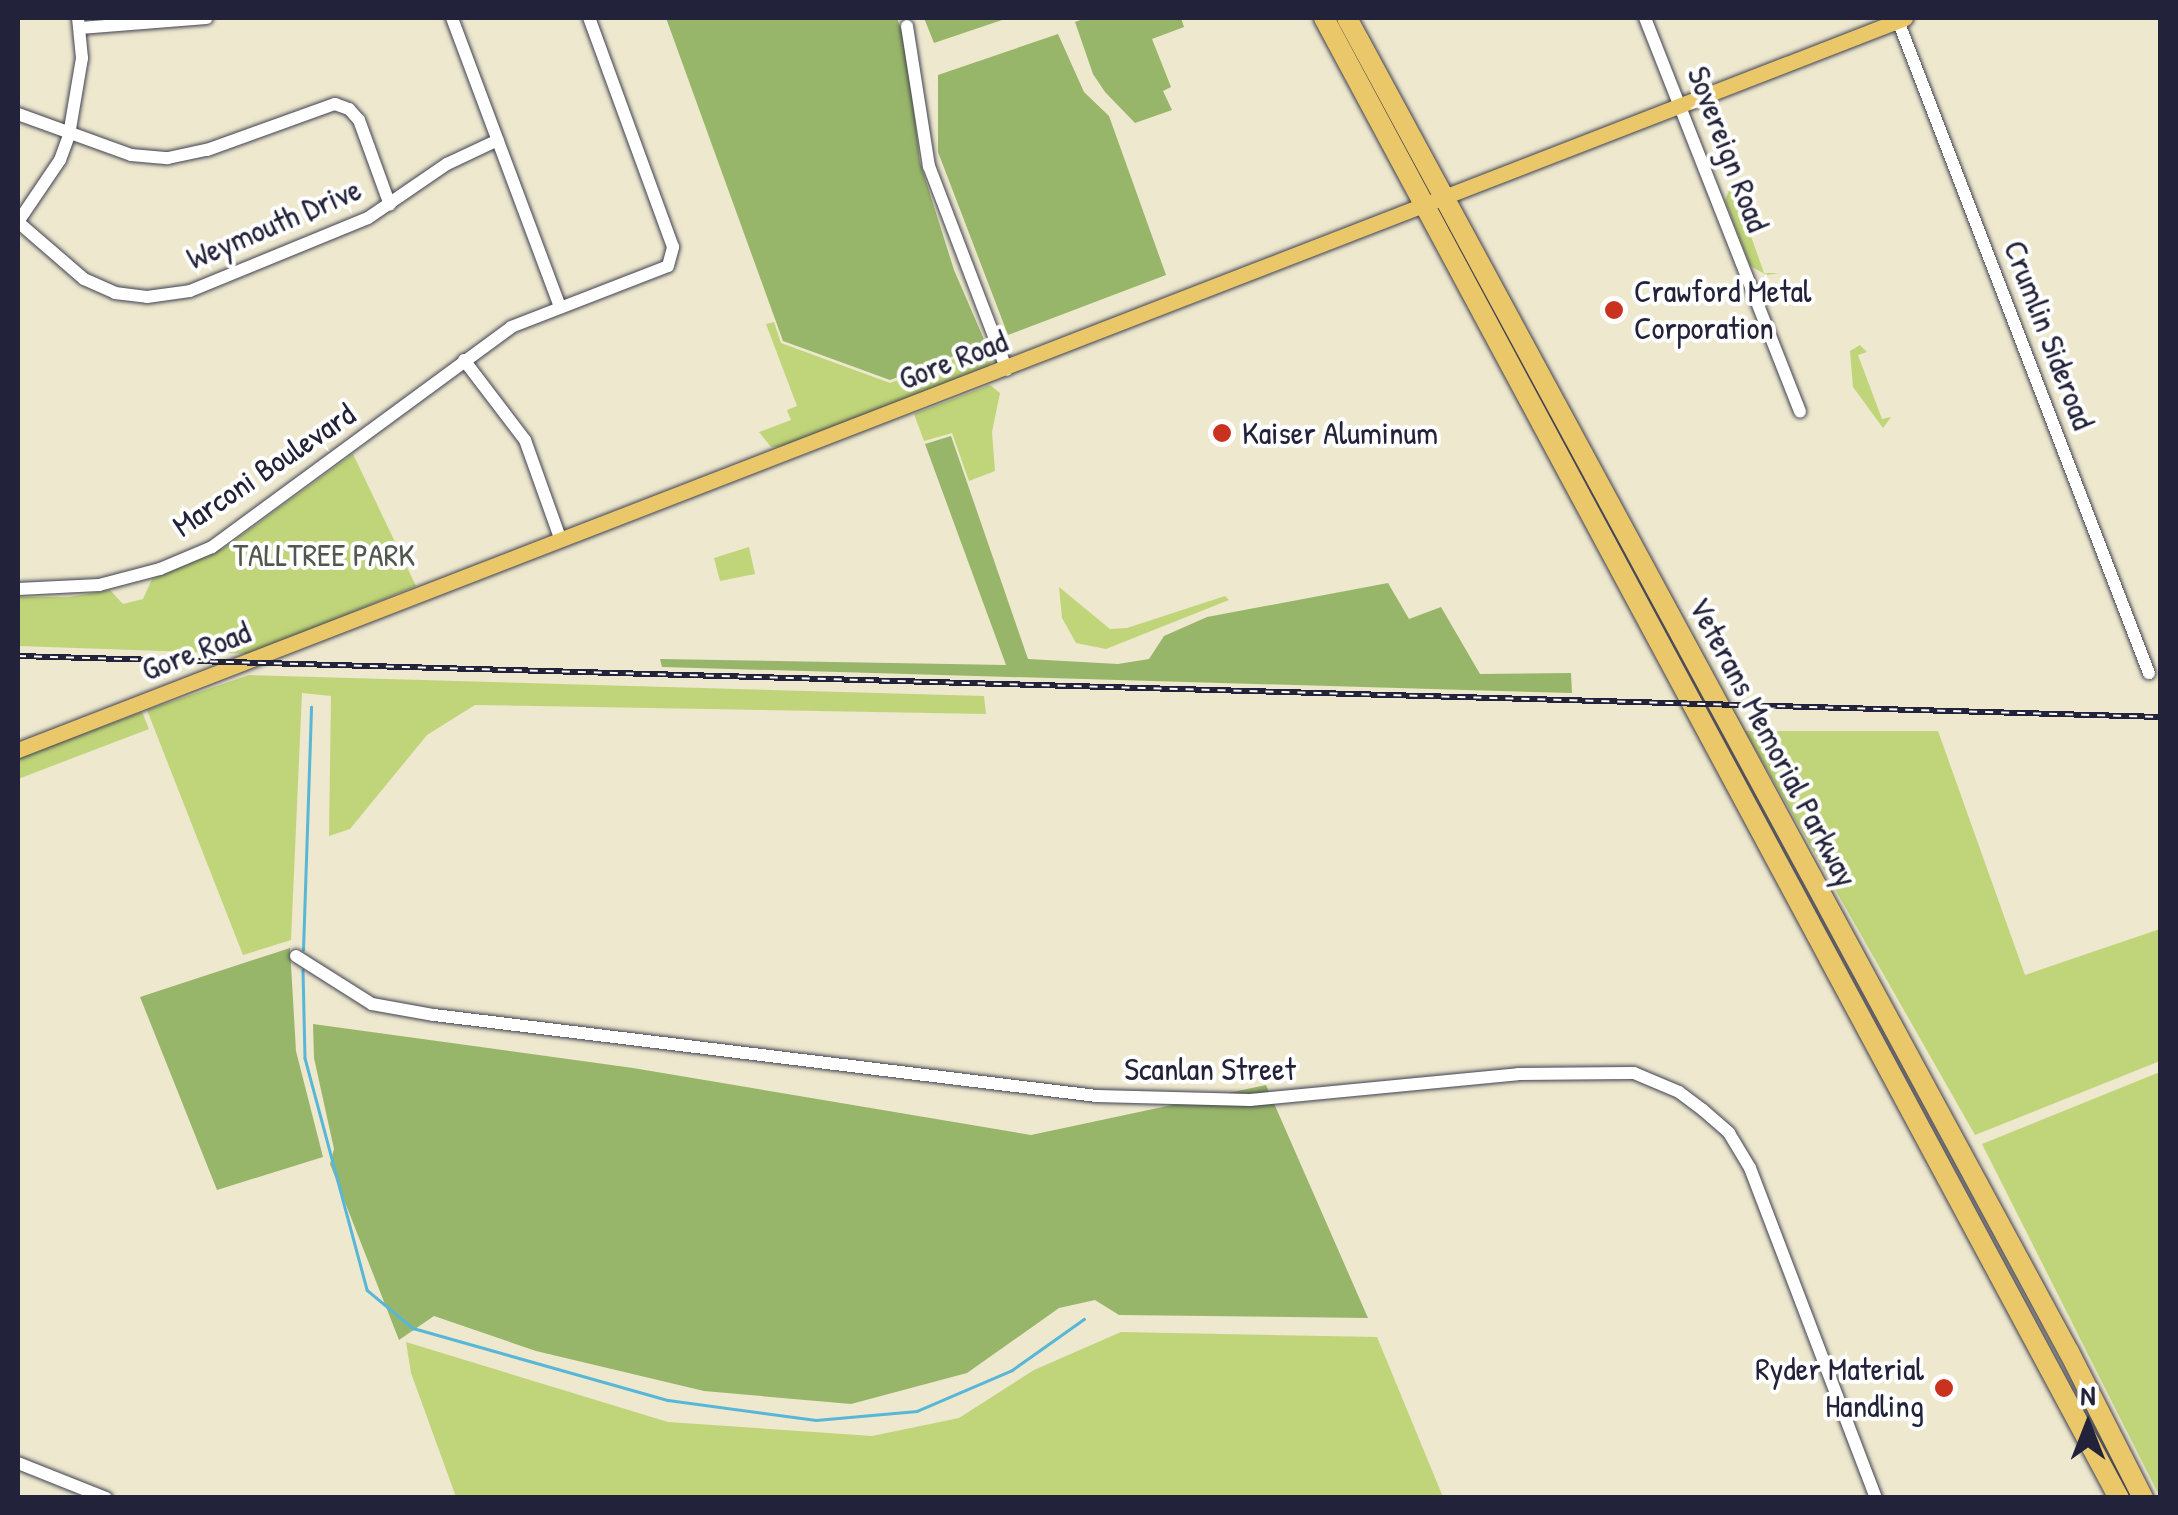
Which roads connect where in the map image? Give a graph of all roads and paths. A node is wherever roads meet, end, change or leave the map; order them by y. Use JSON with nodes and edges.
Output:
{"nodes":[{"id":1,"x":206,"y":18,"type":"edge"},
{"id":2,"x":452,"y":18,"type":"edge"},
{"id":3,"x":589,"y":18,"type":"edge"},
{"id":4,"x":1324,"y":18,"type":"edge"},
{"id":5,"x":1347,"y":18,"type":"edge"},
{"id":6,"x":1646,"y":18,"type":"edge"},
{"id":7,"x":1900,"y":18,"type":"edge"},
{"id":8,"x":79,"y":23,"type":"edge"},
{"id":9,"x":908,"y":26,"type":"dead end"},
{"id":10,"x":1681,"y":105,"type":"junction"},
{"id":11,"x":18,"y":114,"type":"edge"},
{"id":12,"x":69,"y":135,"type":"junction"},
{"id":13,"x":498,"y":140,"type":"junction"},
{"id":14,"x":1434,"y":200,"type":"junction"},
{"id":15,"x":390,"y":204,"type":"junction"},
{"id":16,"x":18,"y":222,"type":"edge"},
{"id":17,"x":560,"y":307,"type":"junction"},
{"id":18,"x":464,"y":360,"type":"junction"},
{"id":19,"x":1007,"y":370,"type":"junction"},
{"id":20,"x":1800,"y":412,"type":"dead end"},
{"id":21,"x":560,"y":538,"type":"junction"},
{"id":22,"x":18,"y":588,"type":"edge"},
{"id":23,"x":2149,"y":673,"type":"dead end"},
{"id":24,"x":18,"y":750,"type":"edge"},
{"id":25,"x":296,"y":956,"type":"dead end"},
{"id":26,"x":18,"y":1463,"type":"edge"},
{"id":27,"x":106,"y":1498,"type":"edge"},
{"id":28,"x":1876,"y":1498,"type":"edge"},
{"id":29,"x":2119,"y":1498,"type":"edge"},
{"id":30,"x":2143,"y":1498,"type":"edge"}],
"edges":[{"from":1,"to":8,"type":"street"},
{"from":2,"to":13,"type":"street"},
{"from":3,"to":17,"type":"street","name":"Marconi Boulevard"},
{"from":4,"to":14,"type":"highway","name":"Veterans Memorial Parkway"},
{"from":5,"to":14,"type":"highway","name":"Veterans Memorial Parkway"},
{"from":6,"to":10,"type":"street","name":"Sovereign Road"},
{"from":7,"to":10,"type":"main road","name":"Gore Road"},
{"from":7,"to":23,"type":"street","name":"Crumlin Sideroad"},
{"from":8,"to":12,"type":"street"},
{"from":9,"to":19,"type":"street"},
{"from":10,"to":14,"type":"main road","name":"Gore Road"},
{"from":10,"to":20,"type":"street","name":"Sovereign Road"},
{"from":11,"to":12,"type":"street"},
{"from":12,"to":15,"type":"street"},
{"from":12,"to":16,"type":"street"},
{"from":13,"to":15,"type":"street","name":"Weymouth Drive"},
{"from":13,"to":17,"type":"street"},
{"from":14,"to":19,"type":"main road","name":"Gore Road"},
{"from":14,"to":29,"type":"highway","name":"Veterans Memorial Parkway"},
{"from":14,"to":30,"type":"highway","name":"Veterans Memorial Parkway"},
{"from":15,"to":16,"type":"street","name":"Weymouth Drive"},
{"from":17,"to":18,"type":"street","name":"Marconi Boulevard"},
{"from":18,"to":21,"type":"street"},
{"from":18,"to":22,"type":"street","name":"Marconi Boulevard"},
{"from":19,"to":21,"type":"main road","name":"Gore Road"},
{"from":21,"to":24,"type":"main road","name":"Gore Road"},
{"from":25,"to":28,"type":"street","name":"Scanlan Street"},
{"from":26,"to":27,"type":"street"}]}
